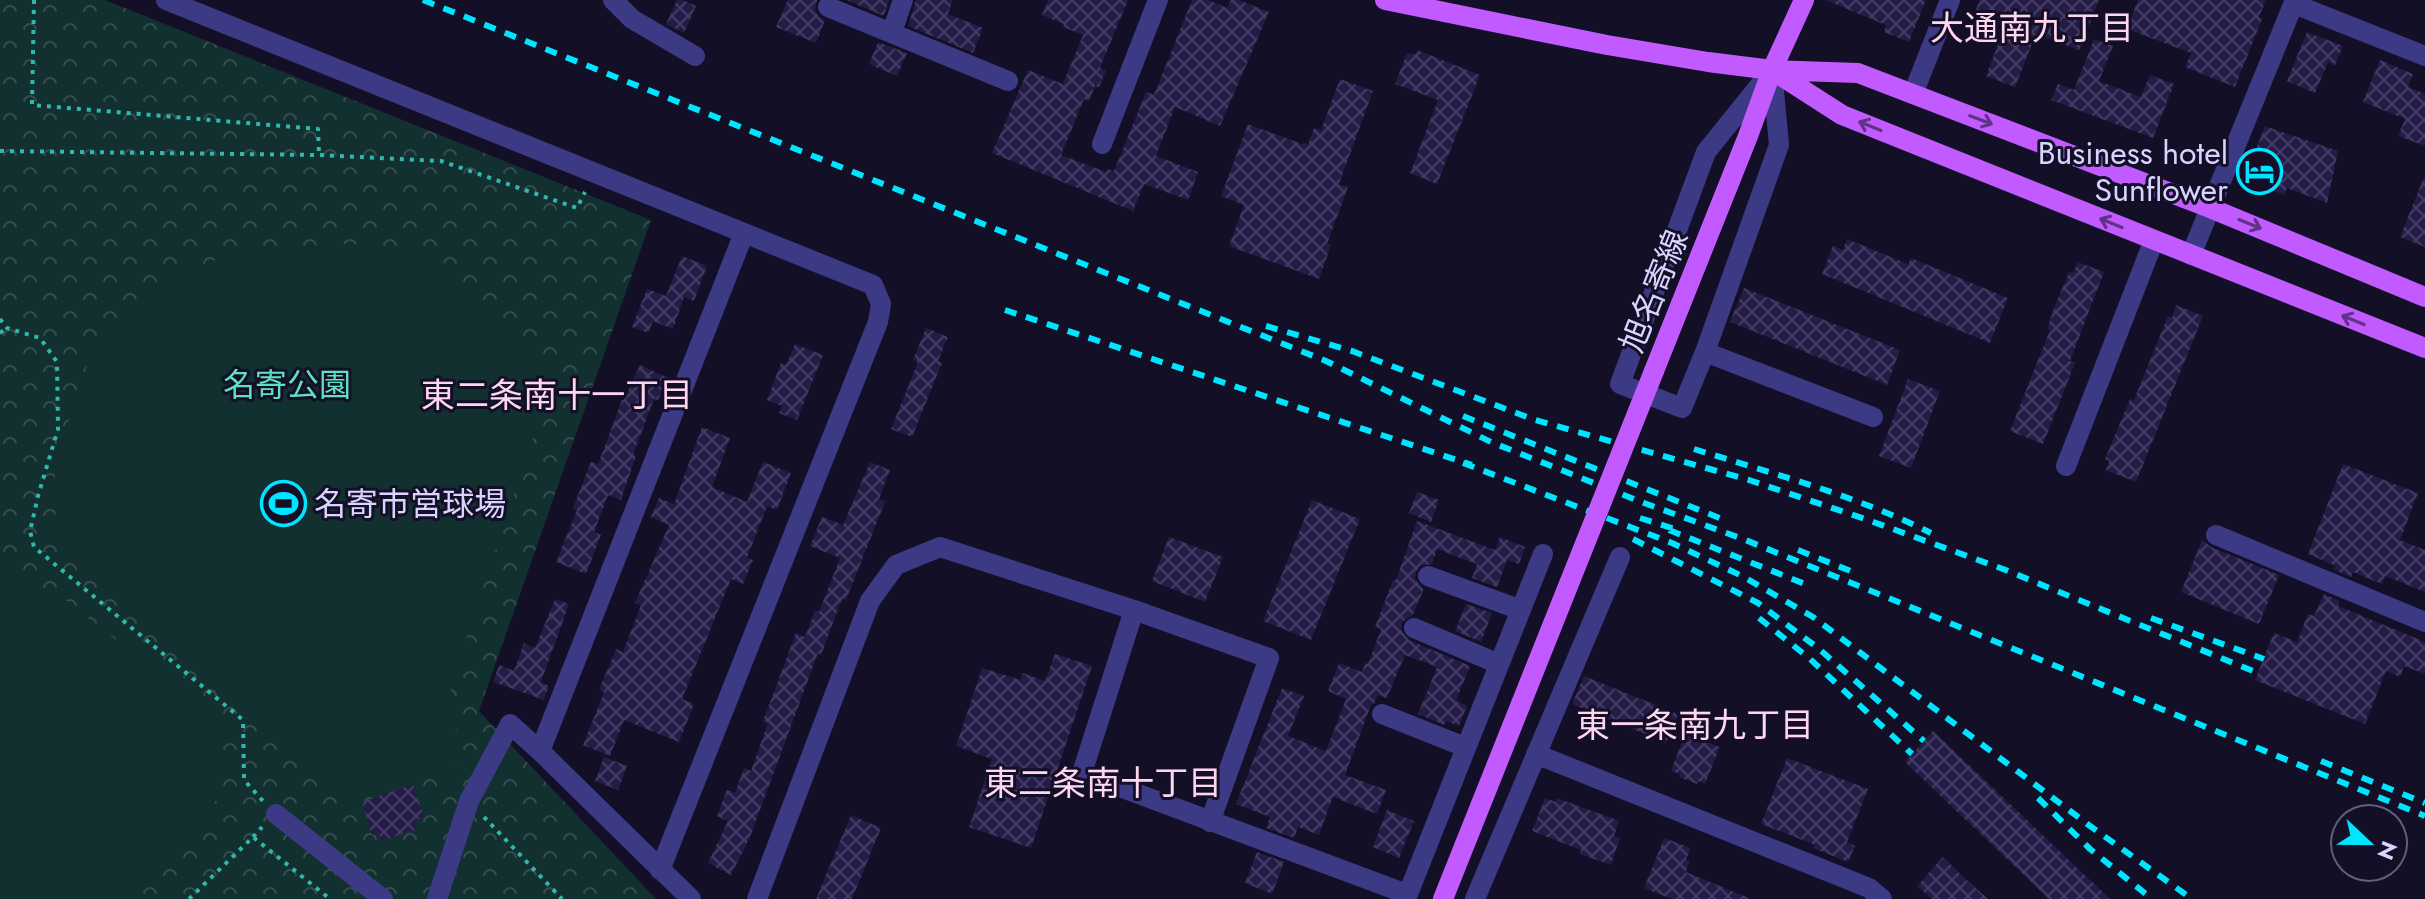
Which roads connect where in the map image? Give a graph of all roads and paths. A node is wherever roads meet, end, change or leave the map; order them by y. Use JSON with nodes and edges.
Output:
{"nodes":[{"id":1,"x":34,"y":0,"type":"edge"},
{"id":2,"x":166,"y":0,"type":"edge"},
{"id":3,"x":613,"y":0,"type":"edge"},
{"id":4,"x":903,"y":0,"type":"edge"},
{"id":5,"x":1158,"y":0,"type":"edge"},
{"id":6,"x":1385,"y":0,"type":"edge"},
{"id":7,"x":1804,"y":0,"type":"edge"},
{"id":8,"x":1950,"y":0,"type":"edge"},
{"id":9,"x":2294,"y":2,"type":"edge"},
{"id":10,"x":1416,"y":4,"type":"edge"},
{"id":11,"x":828,"y":7,"type":"dead end"},
{"id":12,"x":892,"y":32,"type":"junction"},
{"id":13,"x":695,"y":56,"type":"dead end"},
{"id":14,"x":2425,"y":56,"type":"edge"},
{"id":15,"x":1772,"y":70,"type":"junction"},
{"id":16,"x":1008,"y":81,"type":"dead end"},
{"id":17,"x":1913,"y":94,"type":"junction"},
{"id":18,"x":1102,"y":144,"type":"dead end"},
{"id":19,"x":0,"y":151,"type":"edge"},
{"id":20,"x":319,"y":155,"type":"junction"},
{"id":21,"x":595,"y":172,"type":"junction"},
{"id":22,"x":2210,"y":208,"type":"junction"},
{"id":23,"x":744,"y":233,"type":"junction"},
{"id":24,"x":2154,"y":240,"type":"junction"},
{"id":25,"x":2191,"y":255,"type":"junction"},
{"id":26,"x":2425,"y":297,"type":"edge"},
{"id":27,"x":0,"y":319,"type":"edge"},
{"id":28,"x":7,"y":328,"type":"junction"},
{"id":29,"x":0,"y":333,"type":"edge"},
{"id":30,"x":2425,"y":348,"type":"edge"},
{"id":31,"x":1705,"y":352,"type":"junction"},
{"id":32,"x":1873,"y":417,"type":"dead end"},
{"id":33,"x":2066,"y":466,"type":"dead end"},
{"id":34,"x":2216,"y":535,"type":"dead end"},
{"id":35,"x":1543,"y":554,"type":"dead end"},
{"id":36,"x":1620,"y":557,"type":"dead end"},
{"id":37,"x":1428,"y":576,"type":"dead end"},
{"id":38,"x":1134,"y":610,"type":"junction"},
{"id":39,"x":1521,"y":610,"type":"junction"},
{"id":40,"x":2425,"y":622,"type":"edge"},
{"id":41,"x":1414,"y":628,"type":"dead end"},
{"id":42,"x":1499,"y":664,"type":"junction"},
{"id":43,"x":1382,"y":714,"type":"dead end"},
{"id":44,"x":1465,"y":747,"type":"junction"},
{"id":45,"x":540,"y":751,"type":"junction"},
{"id":46,"x":1536,"y":754,"type":"junction"},
{"id":47,"x":469,"y":801,"type":"junction"},
{"id":48,"x":276,"y":814,"type":"junction"},
{"id":49,"x":1210,"y":822,"type":"junction"},
{"id":50,"x":253,"y":837,"type":"junction"},
{"id":51,"x":660,"y":870,"type":"junction"},
{"id":52,"x":1406,"y":897,"type":"edge"},
{"id":53,"x":189,"y":899,"type":"edge"},
{"id":54,"x":330,"y":899,"type":"edge"},
{"id":55,"x":383,"y":899,"type":"edge"},
{"id":56,"x":437,"y":899,"type":"edge"},
{"id":57,"x":562,"y":899,"type":"edge"},
{"id":58,"x":691,"y":899,"type":"edge"},
{"id":59,"x":757,"y":899,"type":"edge"},
{"id":60,"x":1443,"y":899,"type":"edge"},
{"id":61,"x":1475,"y":899,"type":"edge"},
{"id":62,"x":1882,"y":899,"type":"edge"}],
"edges":[{"from":1,"to":20,"type":"path"},
{"from":2,"to":21,"type":"street"},
{"from":3,"to":13,"type":"street"},
{"from":4,"to":12,"type":"street"},
{"from":5,"to":18,"type":"street"},
{"from":6,"to":10,"type":"main road"},
{"from":7,"to":15,"type":"main road","name":"旭名寄線"},
{"from":8,"to":17,"type":"street"},
{"from":9,"to":14,"type":"street"},
{"from":9,"to":22,"type":"street"},
{"from":10,"to":15,"type":"main road"},
{"from":11,"to":12,"type":"street"},
{"from":12,"to":16,"type":"street"},
{"from":15,"to":17,"type":"main road"},
{"from":24,"to":15,"type":"main road","one_way":true},
{"from":15,"to":31,"type":"street"},
{"from":15,"to":31,"type":"street"},
{"from":15,"to":60,"type":"main road","name":"旭名寄線","bridge":true},
{"from":17,"to":22,"type":"main road","one_way":true},
{"from":19,"to":20,"type":"path"},
{"from":20,"to":21,"type":"path"},
{"from":21,"to":23,"type":"street"},
{"from":22,"to":25,"type":"street"},
{"from":22,"to":26,"type":"main road","one_way":true},
{"from":23,"to":45,"type":"street"},
{"from":23,"to":51,"type":"street"},
{"from":24,"to":25,"type":"main road"},
{"from":24,"to":33,"type":"street"},
{"from":30,"to":25,"type":"main road","one_way":true},
{"from":27,"to":28,"type":"path"},
{"from":28,"to":29,"type":"path"},
{"from":28,"to":48,"type":"path"},
{"from":31,"to":32,"type":"street"},
{"from":34,"to":40,"type":"street"},
{"from":35,"to":39,"type":"street"},
{"from":36,"to":46,"type":"street"},
{"from":37,"to":39,"type":"street"},
{"from":38,"to":49,"type":"street"},
{"from":38,"to":49,"type":"street"},
{"from":38,"to":59,"type":"street"},
{"from":39,"to":42,"type":"street"},
{"from":41,"to":42,"type":"street"},
{"from":42,"to":44,"type":"street"},
{"from":43,"to":44,"type":"street"},
{"from":44,"to":52,"type":"street"},
{"from":45,"to":47,"type":"street"},
{"from":45,"to":51,"type":"street"},
{"from":46,"to":61,"type":"street"},
{"from":46,"to":62,"type":"street"},
{"from":47,"to":56,"type":"street"},
{"from":47,"to":57,"type":"path"},
{"from":48,"to":50,"type":"path"},
{"from":48,"to":55,"type":"street"},
{"from":49,"to":52,"type":"street"},
{"from":50,"to":53,"type":"path"},
{"from":50,"to":54,"type":"path"},
{"from":51,"to":58,"type":"street"}]}
